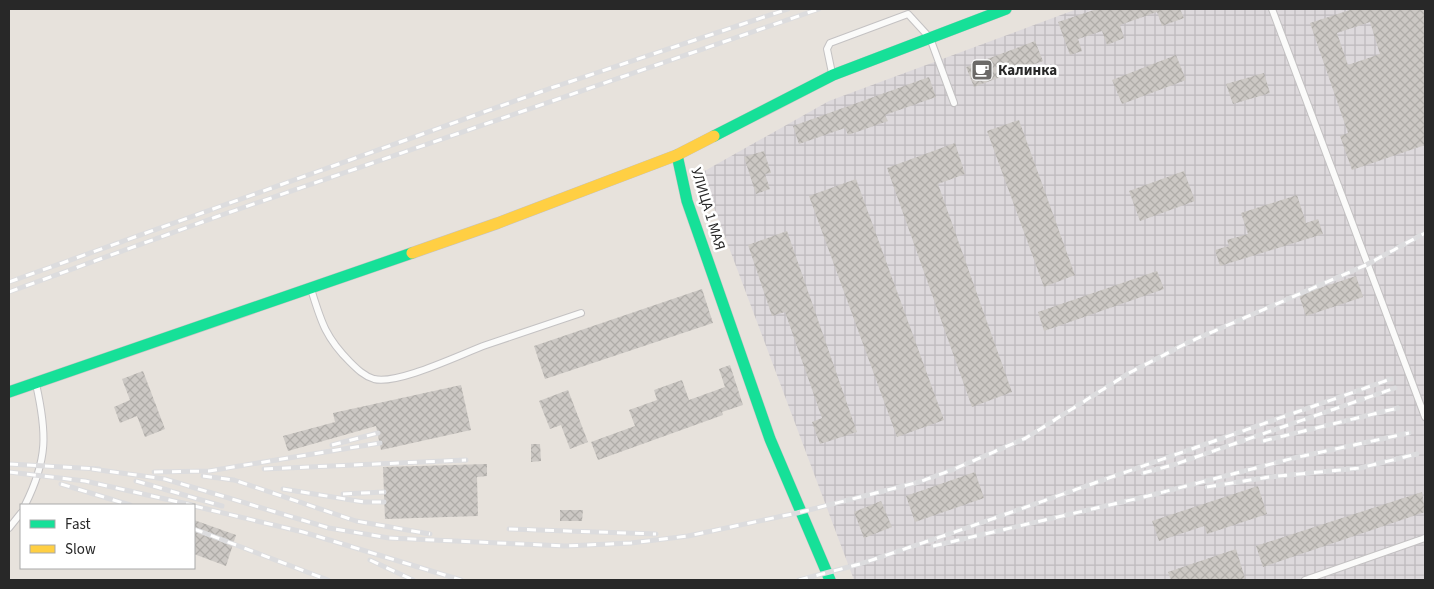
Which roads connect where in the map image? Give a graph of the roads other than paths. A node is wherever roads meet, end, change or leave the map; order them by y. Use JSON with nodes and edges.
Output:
{"nodes":[{"id":1,"x":1006,"y":9,"type":"edge"},
{"id":2,"x":1272,"y":9,"type":"edge"},
{"id":3,"x":930,"y":38,"type":"junction"},
{"id":4,"x":833,"y":75,"type":"junction"},
{"id":5,"x":954,"y":103,"type":"dead end"},
{"id":6,"x":677,"y":155,"type":"junction"},
{"id":7,"x":310,"y":288,"type":"junction"},
{"id":8,"x":581,"y":313,"type":"dead end"},
{"id":9,"x":36,"y":382,"type":"junction"},
{"id":10,"x":9,"y":392,"type":"edge"},
{"id":11,"x":1425,"y":417,"type":"edge"},
{"id":12,"x":26,"y":504,"type":"edge"},
{"id":13,"x":20,"y":514,"type":"edge"},
{"id":14,"x":9,"y":528,"type":"edge"},
{"id":15,"x":1425,"y":538,"type":"edge"},
{"id":16,"x":830,"y":580,"type":"edge"},
{"id":17,"x":1305,"y":580,"type":"edge"}],
"edges":[{"from":1,"to":3,"type":"street","name":"УЛИЦА 1 МАЯ"},
{"from":2,"to":11,"type":"lane"},
{"from":3,"to":4,"type":"street","name":"УЛИЦА 1 МАЯ"},
{"from":3,"to":4,"type":"lane"},
{"from":3,"to":5,"type":"lane"},
{"from":4,"to":6,"type":"street","name":"УЛИЦА 1 МАЯ"},
{"from":6,"to":7,"type":"street"},
{"from":6,"to":16,"type":"street","name":"УЛИЦА 1 МАЯ"},
{"from":7,"to":8,"type":"lane"},
{"from":7,"to":9,"type":"street"},
{"from":9,"to":10,"type":"street"},
{"from":9,"to":12,"type":"lane"},
{"from":13,"to":14,"type":"lane"},
{"from":15,"to":17,"type":"lane"}]}
